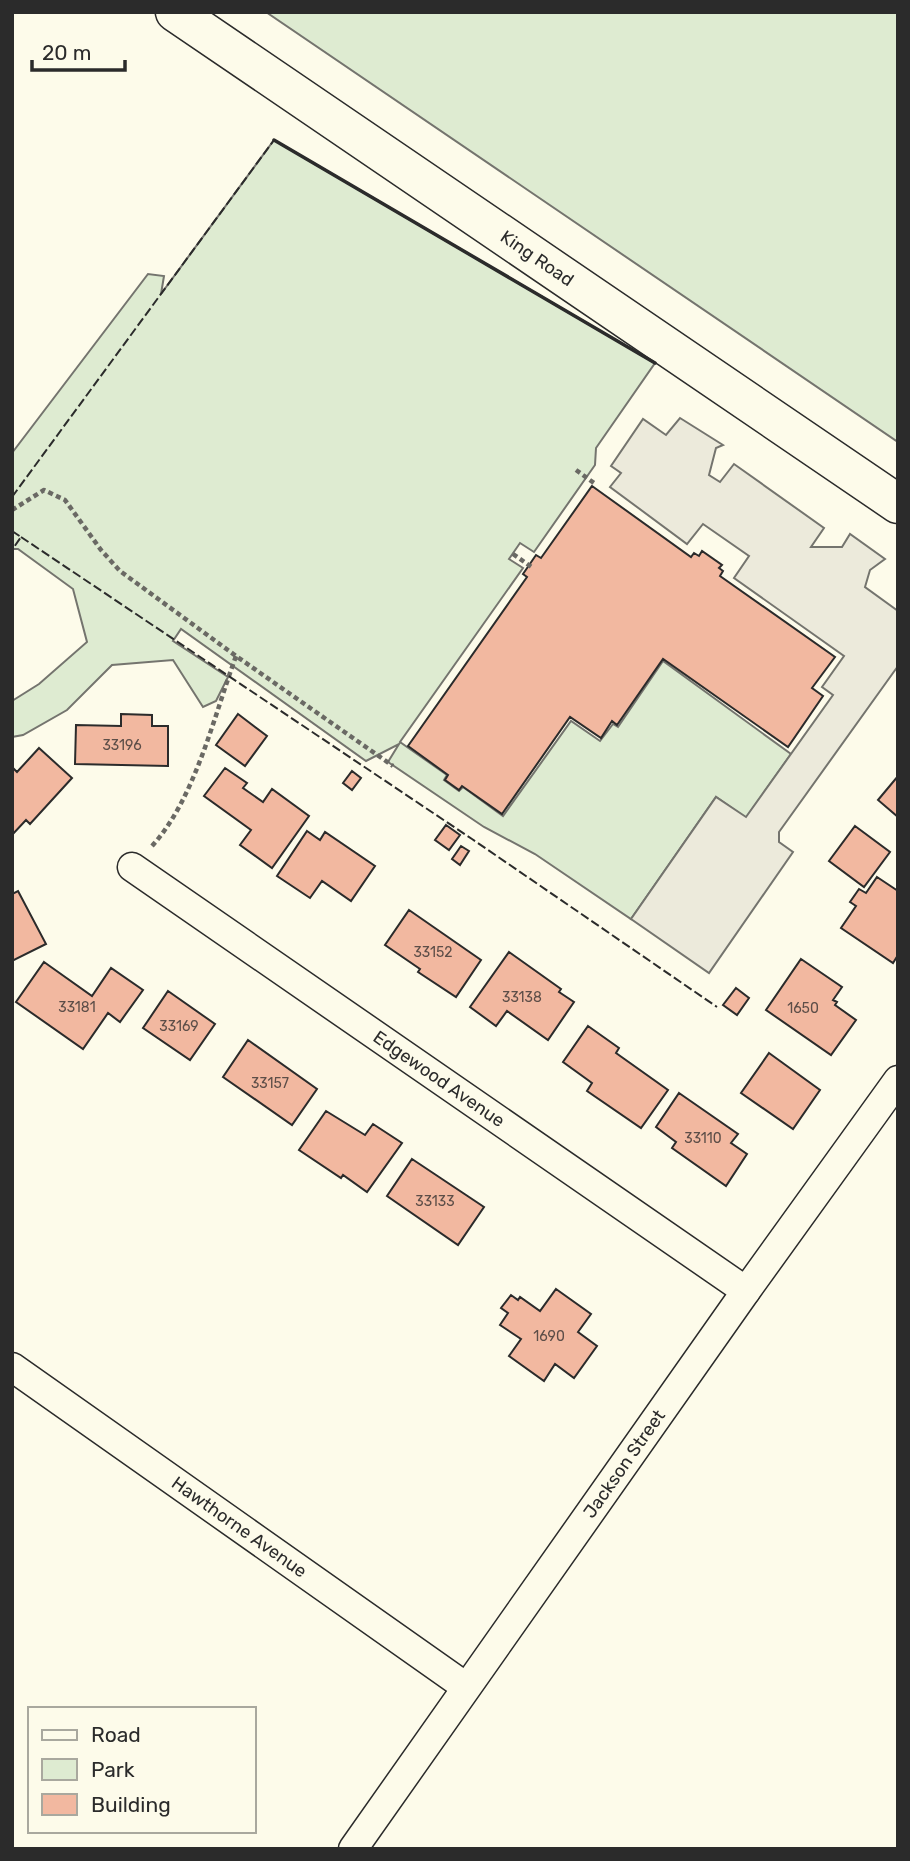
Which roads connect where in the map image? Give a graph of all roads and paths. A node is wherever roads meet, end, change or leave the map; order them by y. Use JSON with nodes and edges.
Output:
{"nodes":[{"id":1,"x":175,"y":12,"type":"edge"},
{"id":2,"x":576,"y":470,"type":"dead end"},
{"id":3,"x":594,"y":483,"type":"dead end"},
{"id":4,"x":898,"y":504,"type":"edge"},
{"id":5,"x":12,"y":510,"type":"edge"},
{"id":6,"x":513,"y":554,"type":"dead end"},
{"id":7,"x":533,"y":568,"type":"dead end"},
{"id":8,"x":236,"y":656,"type":"junction"},
{"id":9,"x":393,"y":766,"type":"dead end"},
{"id":10,"x":132,"y":867,"type":"joint"},
{"id":11,"x":898,"y":1080,"type":"edge"},
{"id":12,"x":746,"y":1291,"type":"junction"},
{"id":13,"x":12,"y":1367,"type":"edge"},
{"id":14,"x":466,"y":1687,"type":"junction"},
{"id":15,"x":352,"y":1849,"type":"edge"}],
"edges":[{"from":1,"to":4,"type":"street","name":"King Road"},
{"from":2,"to":3,"type":"path"},
{"from":5,"to":8,"type":"path"},
{"from":6,"to":7,"type":"path"},
{"from":8,"to":9,"type":"path"},
{"from":8,"to":10,"type":"path"},
{"from":10,"to":12,"type":"street","name":"Edgewood Avenue"},
{"from":11,"to":12,"type":"street","name":"Jackson Street"},
{"from":12,"to":14,"type":"street","name":"Jackson Street"},
{"from":13,"to":14,"type":"street","name":"Hawthorne Avenue"},
{"from":14,"to":15,"type":"street","name":"Jackson Street"}]}
